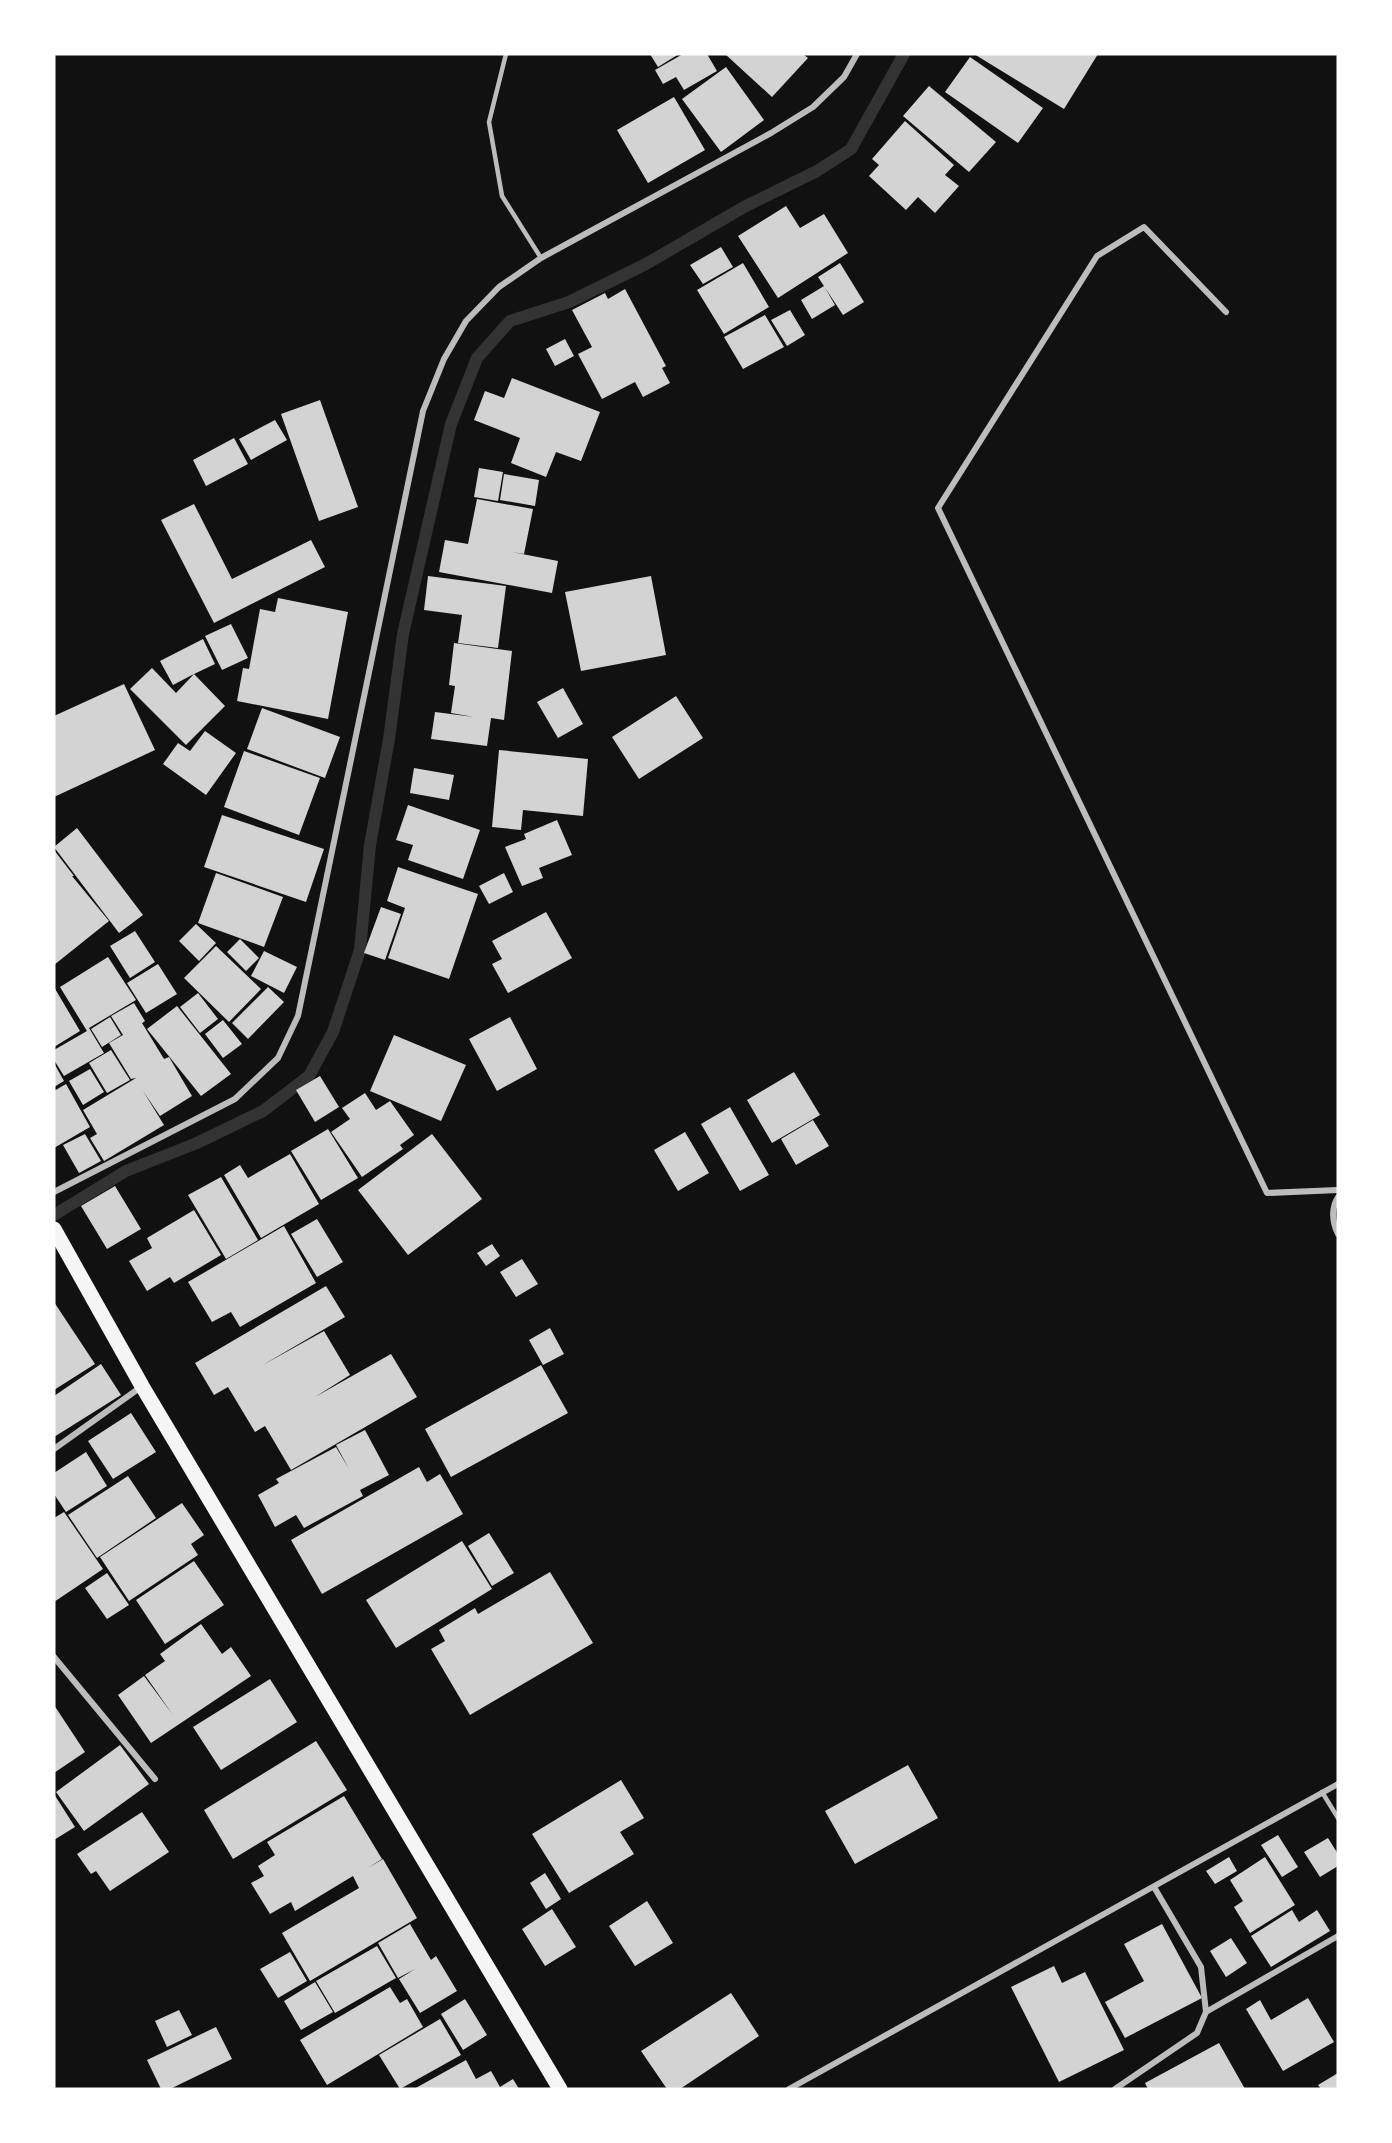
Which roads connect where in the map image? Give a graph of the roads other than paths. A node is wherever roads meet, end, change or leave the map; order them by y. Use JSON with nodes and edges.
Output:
{"nodes":[{"id":1,"x":506,"y":54,"type":"edge"},
{"id":2,"x":856,"y":54,"type":"edge"},
{"id":3,"x":541,"y":258,"type":"junction"},
{"id":4,"x":1226,"y":312,"type":"dead end"},
{"id":5,"x":1338,"y":1190,"type":"edge"},
{"id":6,"x":54,"y":1192,"type":"edge"},
{"id":7,"x":1338,"y":1197,"type":"edge"},
{"id":8,"x":1338,"y":1234,"type":"edge"},
{"id":9,"x":57,"y":1235,"type":"edge"},
{"id":10,"x":142,"y":1386,"type":"junction"},
{"id":11,"x":54,"y":1449,"type":"edge"},
{"id":12,"x":54,"y":1657,"type":"edge"},
{"id":13,"x":155,"y":1779,"type":"dead end"},
{"id":14,"x":1338,"y":1784,"type":"edge"},
{"id":15,"x":1322,"y":1792,"type":"junction"},
{"id":16,"x":1338,"y":1818,"type":"edge"},
{"id":17,"x":1154,"y":1887,"type":"junction"},
{"id":18,"x":1338,"y":1936,"type":"edge"},
{"id":19,"x":1206,"y":2012,"type":"junction"},
{"id":20,"x":560,"y":2089,"type":"edge"},
{"id":21,"x":789,"y":2089,"type":"edge"},
{"id":22,"x":1114,"y":2089,"type":"edge"}],
"edges":[{"from":1,"to":3,"type":"lane"},
{"from":2,"to":3,"type":"street"},
{"from":3,"to":6,"type":"street"},
{"from":4,"to":5,"type":"street"},
{"from":7,"to":8,"type":"street"},
{"from":9,"to":10,"type":"main road"},
{"from":10,"to":11,"type":"street"},
{"from":10,"to":20,"type":"main road"},
{"from":12,"to":13,"type":"street"},
{"from":14,"to":15,"type":"street"},
{"from":15,"to":16,"type":"lane"},
{"from":15,"to":17,"type":"street"},
{"from":17,"to":19,"type":"street"},
{"from":17,"to":21,"type":"street"},
{"from":18,"to":19,"type":"street"},
{"from":19,"to":22,"type":"street"}]}
